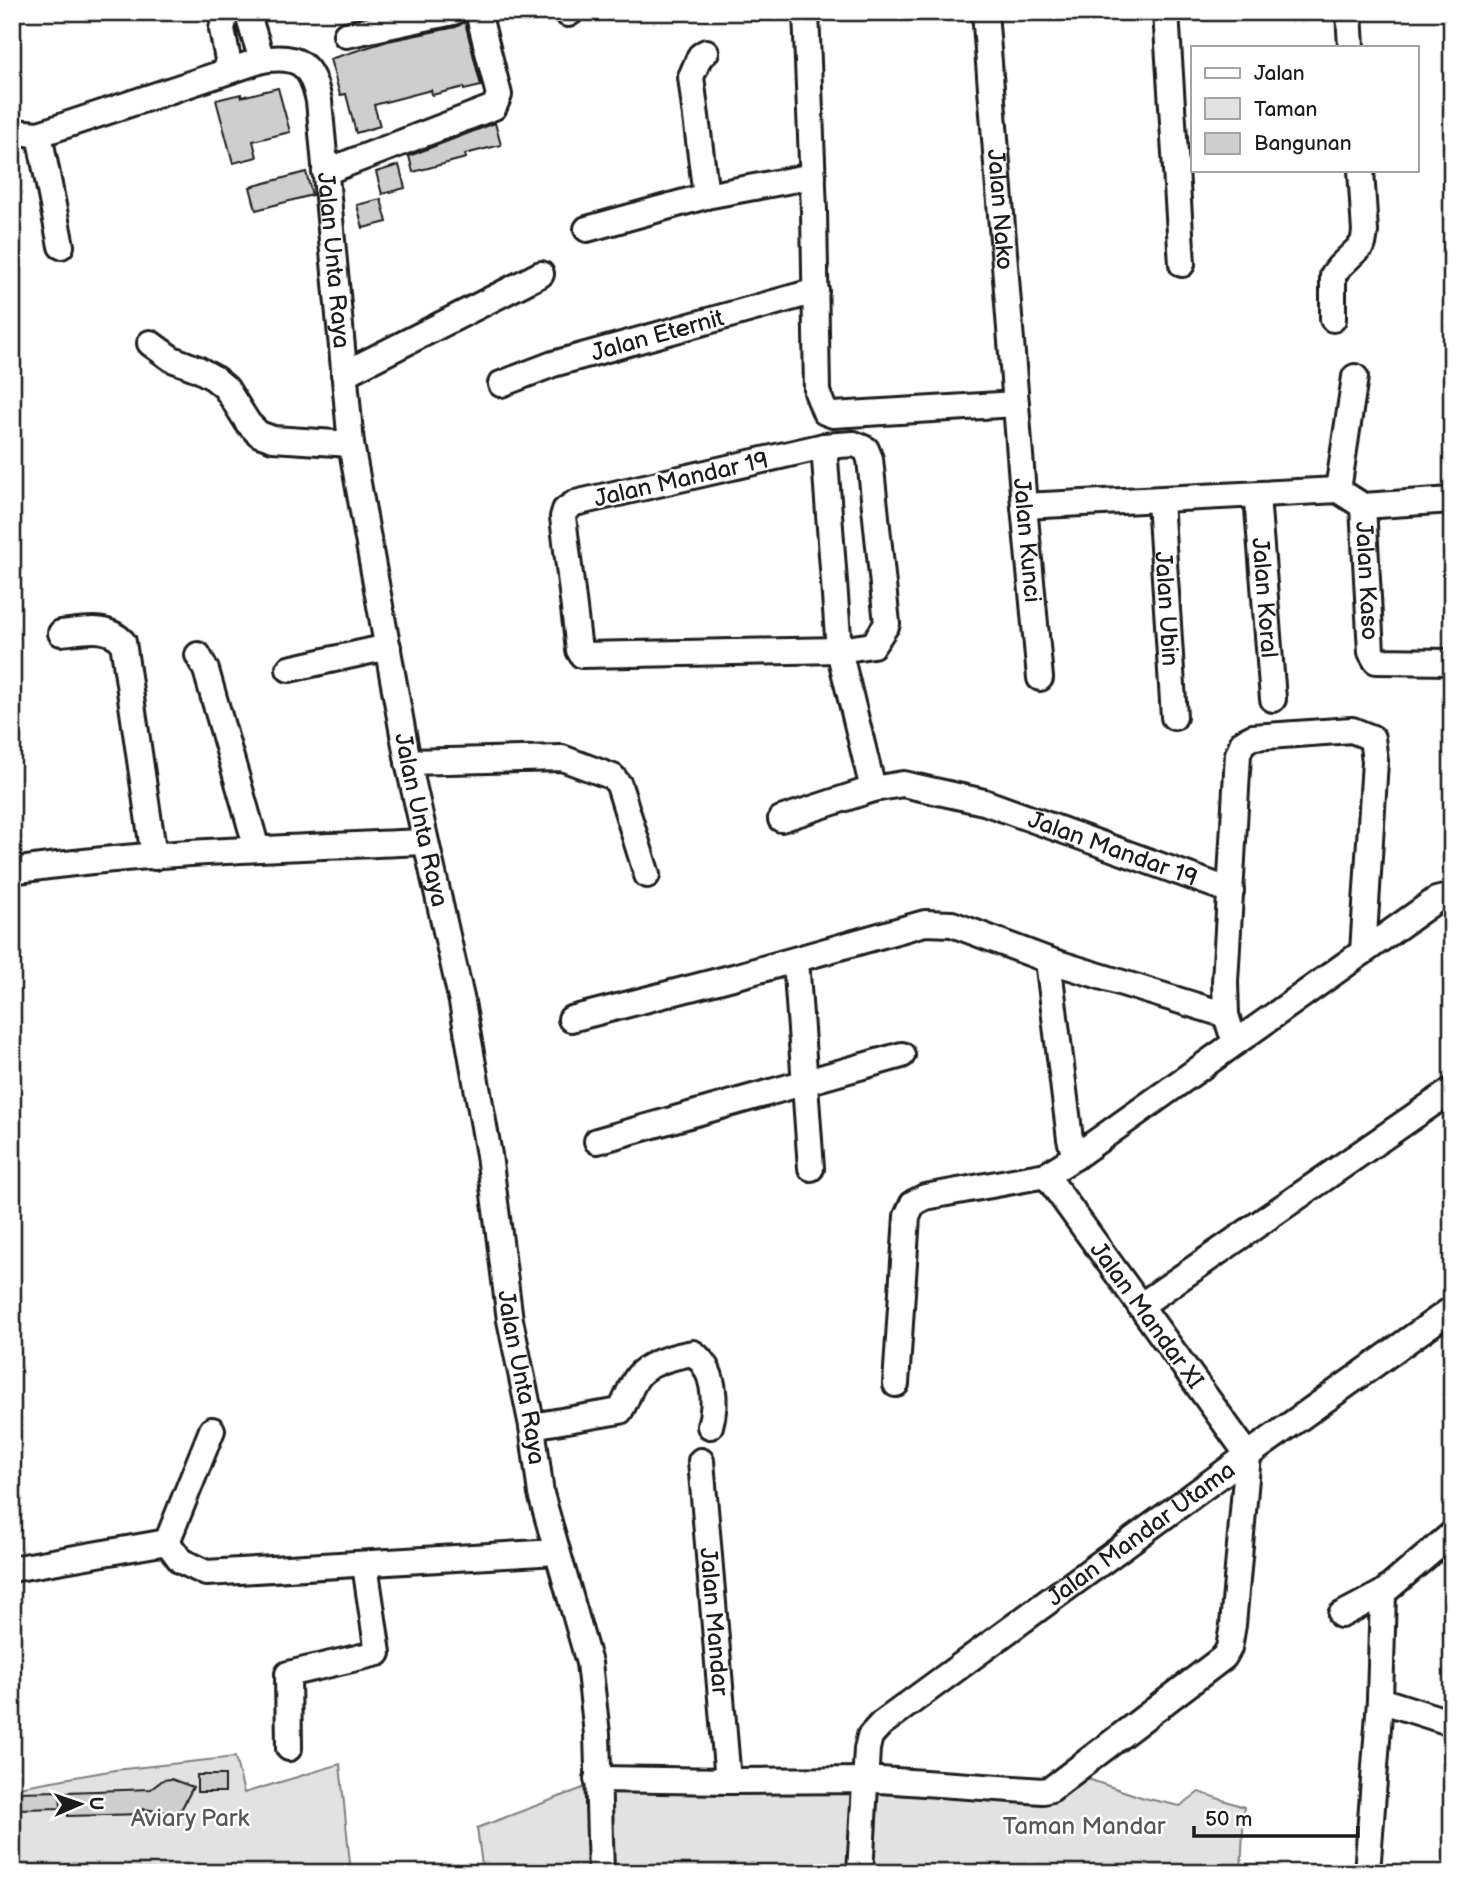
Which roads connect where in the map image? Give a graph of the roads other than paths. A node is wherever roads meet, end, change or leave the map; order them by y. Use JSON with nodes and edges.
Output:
{"nodes":[{"id":1,"x":226,"y":12,"type":"edge"},
{"id":2,"x":247,"y":12,"type":"edge"},
{"id":3,"x":453,"y":12,"type":"edge"},
{"id":4,"x":478,"y":12,"type":"edge"},
{"id":5,"x":806,"y":12,"type":"edge"},
{"id":6,"x":985,"y":12,"type":"edge"},
{"id":7,"x":1166,"y":12,"type":"edge"},
{"id":8,"x":1349,"y":12,"type":"edge"},
{"id":9,"x":346,"y":35,"type":"dead end"},
{"id":10,"x":1351,"y":46,"type":"edge"},
{"id":11,"x":706,"y":52,"type":"dead end"},
{"id":12,"x":262,"y":60,"type":"junction"},
{"id":13,"x":230,"y":71,"type":"junction"},
{"id":14,"x":12,"y":132,"type":"edge"},
{"id":15,"x":39,"y":134,"type":"junction"},
{"id":16,"x":326,"y":172,"type":"junction"},
{"id":17,"x":1361,"y":172,"type":"edge"},
{"id":18,"x":813,"y":176,"type":"junction"},
{"id":19,"x":706,"y":196,"type":"junction"},
{"id":20,"x":587,"y":229,"type":"dead end"},
{"id":21,"x":61,"y":246,"type":"dead end"},
{"id":22,"x":1182,"y":264,"type":"dead end"},
{"id":23,"x":541,"y":274,"type":"dead end"},
{"id":24,"x":816,"y":291,"type":"junction"},
{"id":25,"x":1333,"y":319,"type":"dead end"},
{"id":26,"x":150,"y":343,"type":"dead end"},
{"id":27,"x":344,"y":374,"type":"junction"},
{"id":28,"x":1355,"y":377,"type":"dead end"},
{"id":29,"x":501,"y":384,"type":"dead end"},
{"id":30,"x":1016,"y":404,"type":"junction"},
{"id":31,"x":351,"y":444,"type":"junction"},
{"id":32,"x":824,"y":446,"type":"junction"},
{"id":33,"x":1338,"y":490,"type":"junction"},
{"id":34,"x":1257,"y":496,"type":"junction"},
{"id":35,"x":1452,"y":500,"type":"edge"},
{"id":36,"x":1160,"y":501,"type":"junction"},
{"id":37,"x":1024,"y":506,"type":"junction"},
{"id":38,"x":1363,"y":506,"type":"junction"},
{"id":39,"x":61,"y":632,"type":"dead end"},
{"id":40,"x":388,"y":647,"type":"junction"},
{"id":41,"x":839,"y":650,"type":"junction"},
{"id":42,"x":198,"y":655,"type":"dead end"},
{"id":43,"x":1452,"y":662,"type":"edge"},
{"id":44,"x":289,"y":669,"type":"dead end"},
{"id":45,"x":1040,"y":678,"type":"dead end"},
{"id":46,"x":1273,"y":699,"type":"dead end"},
{"id":47,"x":1174,"y":718,"type":"dead end"},
{"id":48,"x":408,"y":762,"type":"junction"},
{"id":49,"x":873,"y":789,"type":"junction"},
{"id":50,"x":781,"y":819,"type":"dead end"},
{"id":51,"x":425,"y":842,"type":"junction"},
{"id":52,"x":257,"y":849,"type":"junction"},
{"id":53,"x":155,"y":858,"type":"junction"},
{"id":54,"x":12,"y":872,"type":"edge"},
{"id":55,"x":647,"y":875,"type":"dead end"},
{"id":56,"x":1231,"y":891,"type":"junction"},
{"id":57,"x":1452,"y":896,"type":"edge"},
{"id":58,"x":1363,"y":952,"type":"junction"},
{"id":59,"x":796,"y":960,"type":"junction"},
{"id":60,"x":1048,"y":960,"type":"junction"},
{"id":61,"x":1226,"y":1015,"type":"junction"},
{"id":62,"x":571,"y":1019,"type":"dead end"},
{"id":63,"x":1235,"y":1043,"type":"junction"},
{"id":64,"x":902,"y":1055,"type":"dead end"},
{"id":65,"x":804,"y":1082,"type":"junction"},
{"id":66,"x":1452,"y":1090,"type":"edge"},
{"id":67,"x":597,"y":1141,"type":"dead end"},
{"id":68,"x":1075,"y":1157,"type":"junction"},
{"id":69,"x":811,"y":1168,"type":"dead end"},
{"id":70,"x":1046,"y":1175,"type":"junction"},
{"id":71,"x":1140,"y":1306,"type":"junction"},
{"id":72,"x":1452,"y":1309,"type":"edge"},
{"id":73,"x":896,"y":1384,"type":"dead end"},
{"id":74,"x":532,"y":1426,"type":"junction"},
{"id":75,"x":710,"y":1426,"type":"dead end"},
{"id":76,"x":212,"y":1430,"type":"dead end"},
{"id":77,"x":1248,"y":1455,"type":"junction"},
{"id":78,"x":701,"y":1461,"type":"dead end"},
{"id":79,"x":1452,"y":1534,"type":"edge"},
{"id":80,"x":167,"y":1542,"type":"junction"},
{"id":81,"x":556,"y":1552,"type":"junction"},
{"id":82,"x":365,"y":1565,"type":"junction"},
{"id":83,"x":12,"y":1569,"type":"edge"},
{"id":84,"x":1383,"y":1593,"type":"junction"},
{"id":85,"x":1341,"y":1615,"type":"dead end"},
{"id":86,"x":1380,"y":1700,"type":"junction"},
{"id":87,"x":1452,"y":1723,"type":"edge"},
{"id":88,"x":289,"y":1748,"type":"dead end"},
{"id":89,"x":597,"y":1779,"type":"junction"},
{"id":90,"x":728,"y":1781,"type":"junction"},
{"id":91,"x":863,"y":1781,"type":"junction"},
{"id":92,"x":601,"y":1873,"type":"edge"},
{"id":93,"x":860,"y":1873,"type":"edge"},
{"id":94,"x":1367,"y":1873,"type":"edge"}],
"edges":[{"from":1,"to":13,"type":"street"},
{"from":2,"to":12,"type":"street"},
{"from":3,"to":9,"type":"street"},
{"from":4,"to":16,"type":"street"},
{"from":5,"to":18,"type":"street"},
{"from":6,"to":30,"type":"street","name":"Jalan Nako"},
{"from":7,"to":22,"type":"street"},
{"from":8,"to":10,"type":"street"},
{"from":11,"to":19,"type":"street"},
{"from":12,"to":13,"type":"street","name":"Jalan Unta Raya"},
{"from":12,"to":16,"type":"street","name":"Jalan Unta Raya"},
{"from":13,"to":15,"type":"street","name":"Jalan Unta Raya"},
{"from":14,"to":15,"type":"street","name":"Jalan Unta Raya"},
{"from":15,"to":21,"type":"street"},
{"from":16,"to":27,"type":"street","name":"Jalan Unta Raya"},
{"from":17,"to":25,"type":"street"},
{"from":18,"to":19,"type":"street"},
{"from":18,"to":24,"type":"street"},
{"from":19,"to":20,"type":"street"},
{"from":23,"to":27,"type":"street"},
{"from":24,"to":29,"type":"street","name":"Jalan Eternit"},
{"from":24,"to":30,"type":"street"},
{"from":26,"to":31,"type":"street"},
{"from":27,"to":31,"type":"street","name":"Jalan Unta Raya"},
{"from":28,"to":33,"type":"street"},
{"from":30,"to":37,"type":"street","name":"Jalan Kunci"},
{"from":31,"to":40,"type":"street","name":"Jalan Unta Raya"},
{"from":32,"to":41,"type":"street"},
{"from":32,"to":41,"type":"street","name":"Jalan Mandar 19"},
{"from":32,"to":41,"type":"street","name":"Jalan Mandar 19"},
{"from":33,"to":34,"type":"street"},
{"from":33,"to":38,"type":"street"},
{"from":34,"to":36,"type":"street"},
{"from":34,"to":46,"type":"street","name":"Jalan Koral"},
{"from":35,"to":38,"type":"street"},
{"from":36,"to":37,"type":"street"},
{"from":36,"to":47,"type":"street","name":"Jalan Ubin"},
{"from":37,"to":45,"type":"street","name":"Jalan Kunci"},
{"from":38,"to":43,"type":"street","name":"Jalan Kaso"},
{"from":39,"to":53,"type":"street"},
{"from":40,"to":44,"type":"street"},
{"from":40,"to":48,"type":"street","name":"Jalan Unta Raya"},
{"from":41,"to":49,"type":"street"},
{"from":42,"to":52,"type":"street"},
{"from":48,"to":51,"type":"street","name":"Jalan Unta Raya"},
{"from":48,"to":55,"type":"street"},
{"from":49,"to":50,"type":"street","name":"Jalan Mandar 19"},
{"from":49,"to":56,"type":"street","name":"Jalan Mandar 19"},
{"from":51,"to":52,"type":"street"},
{"from":51,"to":74,"type":"street","name":"Jalan Unta Raya"},
{"from":52,"to":53,"type":"street"},
{"from":53,"to":54,"type":"street"},
{"from":56,"to":58,"type":"street"},
{"from":56,"to":61,"type":"street"},
{"from":57,"to":58,"type":"street"},
{"from":58,"to":63,"type":"street"},
{"from":59,"to":60,"type":"street"},
{"from":59,"to":62,"type":"street"},
{"from":59,"to":65,"type":"street"},
{"from":60,"to":61,"type":"street"},
{"from":60,"to":68,"type":"street"},
{"from":61,"to":63,"type":"street"},
{"from":63,"to":68,"type":"street"},
{"from":64,"to":65,"type":"street"},
{"from":65,"to":67,"type":"street"},
{"from":65,"to":69,"type":"street"},
{"from":66,"to":71,"type":"street"},
{"from":68,"to":70,"type":"street"},
{"from":70,"to":71,"type":"street","name":"Jalan Mandar XI"},
{"from":70,"to":73,"type":"street"},
{"from":71,"to":77,"type":"street","name":"Jalan Mandar XI"},
{"from":72,"to":77,"type":"street","name":"Jalan Mandar Utama"},
{"from":74,"to":75,"type":"street"},
{"from":74,"to":81,"type":"street","name":"Jalan Unta Raya"},
{"from":76,"to":80,"type":"street"},
{"from":77,"to":91,"type":"street","name":"Jalan Mandar Utama"},
{"from":77,"to":91,"type":"street"},
{"from":78,"to":90,"type":"street","name":"Jalan Mandar"},
{"from":79,"to":84,"type":"street"},
{"from":80,"to":82,"type":"street"},
{"from":80,"to":83,"type":"street"},
{"from":81,"to":82,"type":"street"},
{"from":81,"to":89,"type":"street","name":"Jalan Unta Raya"},
{"from":82,"to":88,"type":"street"},
{"from":84,"to":85,"type":"street"},
{"from":84,"to":86,"type":"street"},
{"from":86,"to":87,"type":"street"},
{"from":86,"to":94,"type":"street"},
{"from":89,"to":90,"type":"street"},
{"from":89,"to":92,"type":"street","name":"Jalan Unta Raya"},
{"from":90,"to":91,"type":"street"},
{"from":91,"to":93,"type":"street","name":"Jalan Mandar Utama"}]}
